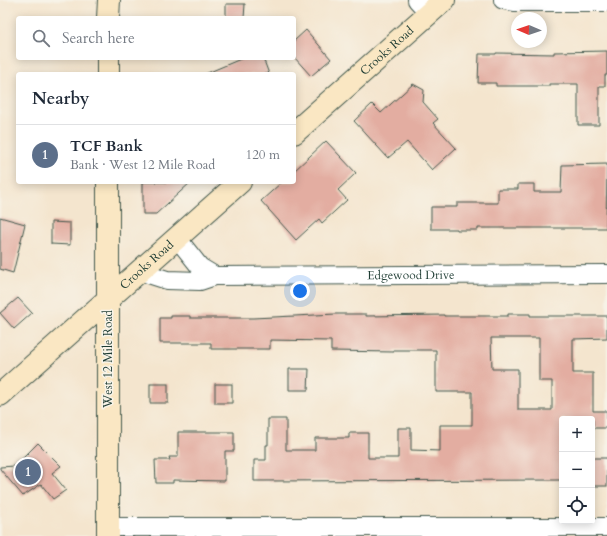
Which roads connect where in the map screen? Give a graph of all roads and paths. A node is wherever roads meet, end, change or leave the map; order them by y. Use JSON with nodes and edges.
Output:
{"nodes":[{"id":1,"x":109,"y":0,"type":"edge"},
{"id":2,"x":503,"y":0,"type":"edge"},
{"id":3,"x":607,"y":2,"type":"edge"},
{"id":4,"x":430,"y":4,"type":"edge"},
{"id":5,"x":108,"y":16,"type":"edge"},
{"id":6,"x":108,"y":60,"type":"edge"},
{"id":7,"x":108,"y":72,"type":"edge"},
{"id":8,"x":296,"y":131,"type":"edge"},
{"id":9,"x":108,"y":184,"type":"edge"},
{"id":10,"x":238,"y":184,"type":"edge"},
{"id":11,"x":177,"y":238,"type":"junction"},
{"id":12,"x":139,"y":272,"type":"junction"},
{"id":13,"x":607,"y":274,"type":"edge"},
{"id":14,"x":214,"y":276,"type":"junction"},
{"id":15,"x":108,"y":300,"type":"junction"},
{"id":16,"x":0,"y":395,"type":"edge"},
{"id":17,"x":607,"y":527,"type":"edge"},
{"id":18,"x":108,"y":531,"type":"edge"}],
"edges":[{"from":1,"to":5,"type":"main road"},
{"from":2,"to":3,"type":"street"},
{"from":4,"to":8,"type":"main road","name":"Crooks Road"},
{"from":6,"to":7,"type":"main road"},
{"from":9,"to":15,"type":"main road","name":"West 12 Mile Road"},
{"from":10,"to":11,"type":"main road","name":"Crooks Road"},
{"from":11,"to":12,"type":"main road","name":"Crooks Road"},
{"from":11,"to":14,"type":"street"},
{"from":12,"to":14,"type":"street","name":"Edgewood Drive"},
{"from":12,"to":15,"type":"main road","name":"Crooks Road"},
{"from":13,"to":14,"type":"street","name":"Edgewood Drive"},
{"from":15,"to":16,"type":"main road","name":"Crooks Road"},
{"from":15,"to":18,"type":"main road","name":"West 12 Mile Road"},
{"from":17,"to":18,"type":"street"}]}
